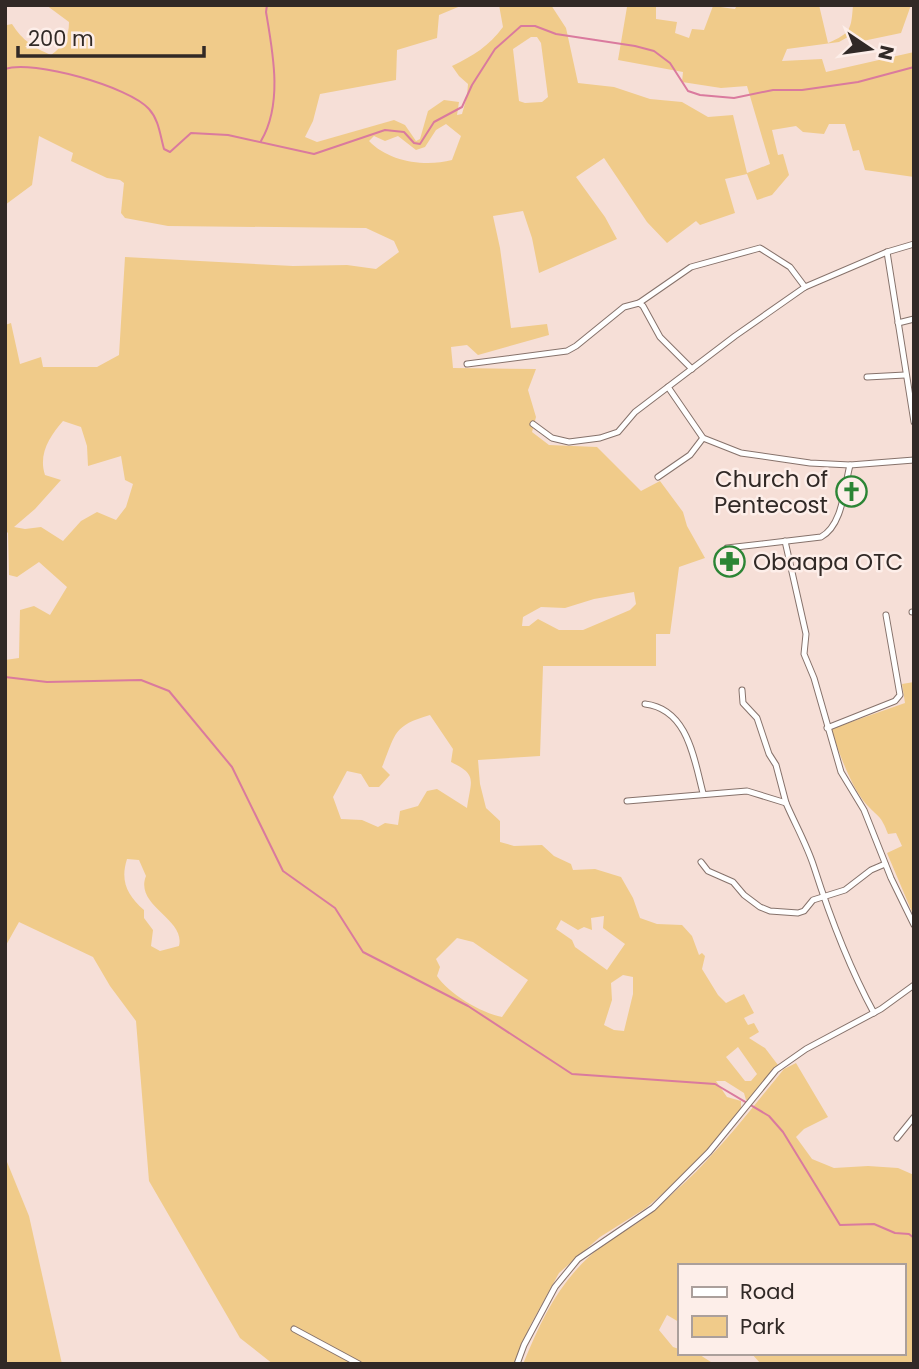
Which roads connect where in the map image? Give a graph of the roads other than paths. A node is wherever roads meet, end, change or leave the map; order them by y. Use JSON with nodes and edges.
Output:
{"nodes":[{"id":1,"x":914,"y":244,"type":"edge"},
{"id":2,"x":887,"y":252,"type":"junction"},
{"id":3,"x":805,"y":287,"type":"junction"},
{"id":4,"x":639,"y":303,"type":"junction"},
{"id":5,"x":914,"y":319,"type":"edge"},
{"id":6,"x":898,"y":323,"type":"junction"},
{"id":7,"x":467,"y":364,"type":"dead end"},
{"id":8,"x":692,"y":369,"type":"junction"},
{"id":9,"x":905,"y":375,"type":"junction"},
{"id":10,"x":867,"y":377,"type":"dead end"},
{"id":11,"x":668,"y":387,"type":"junction"},
{"id":12,"x":911,"y":393,"type":"edge"},
{"id":13,"x":914,"y":422,"type":"edge"},
{"id":14,"x":533,"y":424,"type":"dead end"},
{"id":15,"x":703,"y":438,"type":"junction"},
{"id":16,"x":914,"y":460,"type":"edge"},
{"id":17,"x":850,"y":465,"type":"junction"},
{"id":18,"x":658,"y":477,"type":"dead end"},
{"id":19,"x":785,"y":541,"type":"junction"},
{"id":20,"x":727,"y":548,"type":"dead end"},
{"id":21,"x":886,"y":615,"type":"dead end"},
{"id":22,"x":742,"y":690,"type":"dead end"},
{"id":23,"x":645,"y":704,"type":"dead end"},
{"id":24,"x":827,"y":728,"type":"junction"},
{"id":25,"x":703,"y":793,"type":"junction"},
{"id":26,"x":627,"y":801,"type":"dead end"},
{"id":27,"x":786,"y":803,"type":"junction"},
{"id":28,"x":701,"y":862,"type":"dead end"},
{"id":29,"x":885,"y":864,"type":"junction"},
{"id":30,"x":823,"y":895,"type":"junction"},
{"id":31,"x":914,"y":925,"type":"edge"},
{"id":32,"x":914,"y":985,"type":"edge"},
{"id":33,"x":874,"y":1013,"type":"junction"},
{"id":34,"x":914,"y":1117,"type":"edge"},
{"id":35,"x":897,"y":1138,"type":"dead end"},
{"id":36,"x":294,"y":1329,"type":"dead end"},
{"id":37,"x":359,"y":1364,"type":"edge"},
{"id":38,"x":517,"y":1364,"type":"edge"}],
"edges":[{"from":1,"to":2,"type":"street"},
{"from":2,"to":3,"type":"street"},
{"from":2,"to":6,"type":"street"},
{"from":3,"to":4,"type":"street"},
{"from":3,"to":8,"type":"street"},
{"from":4,"to":7,"type":"street"},
{"from":4,"to":8,"type":"street"},
{"from":5,"to":6,"type":"street"},
{"from":6,"to":9,"type":"street"},
{"from":8,"to":11,"type":"street"},
{"from":9,"to":10,"type":"street"},
{"from":9,"to":12,"type":"street"},
{"from":11,"to":14,"type":"street"},
{"from":11,"to":15,"type":"street"},
{"from":12,"to":13,"type":"street"},
{"from":15,"to":17,"type":"street"},
{"from":15,"to":18,"type":"street"},
{"from":16,"to":17,"type":"street"},
{"from":17,"to":19,"type":"street"},
{"from":19,"to":20,"type":"street"},
{"from":19,"to":24,"type":"street"},
{"from":21,"to":24,"type":"street"},
{"from":22,"to":27,"type":"street"},
{"from":23,"to":25,"type":"street"},
{"from":24,"to":29,"type":"street"},
{"from":25,"to":26,"type":"street"},
{"from":25,"to":27,"type":"street"},
{"from":27,"to":30,"type":"street"},
{"from":28,"to":30,"type":"street"},
{"from":29,"to":30,"type":"street"},
{"from":29,"to":31,"type":"street"},
{"from":30,"to":33,"type":"street"},
{"from":32,"to":33,"type":"street"},
{"from":33,"to":38,"type":"street"},
{"from":34,"to":35,"type":"street"},
{"from":36,"to":37,"type":"street"}]}
